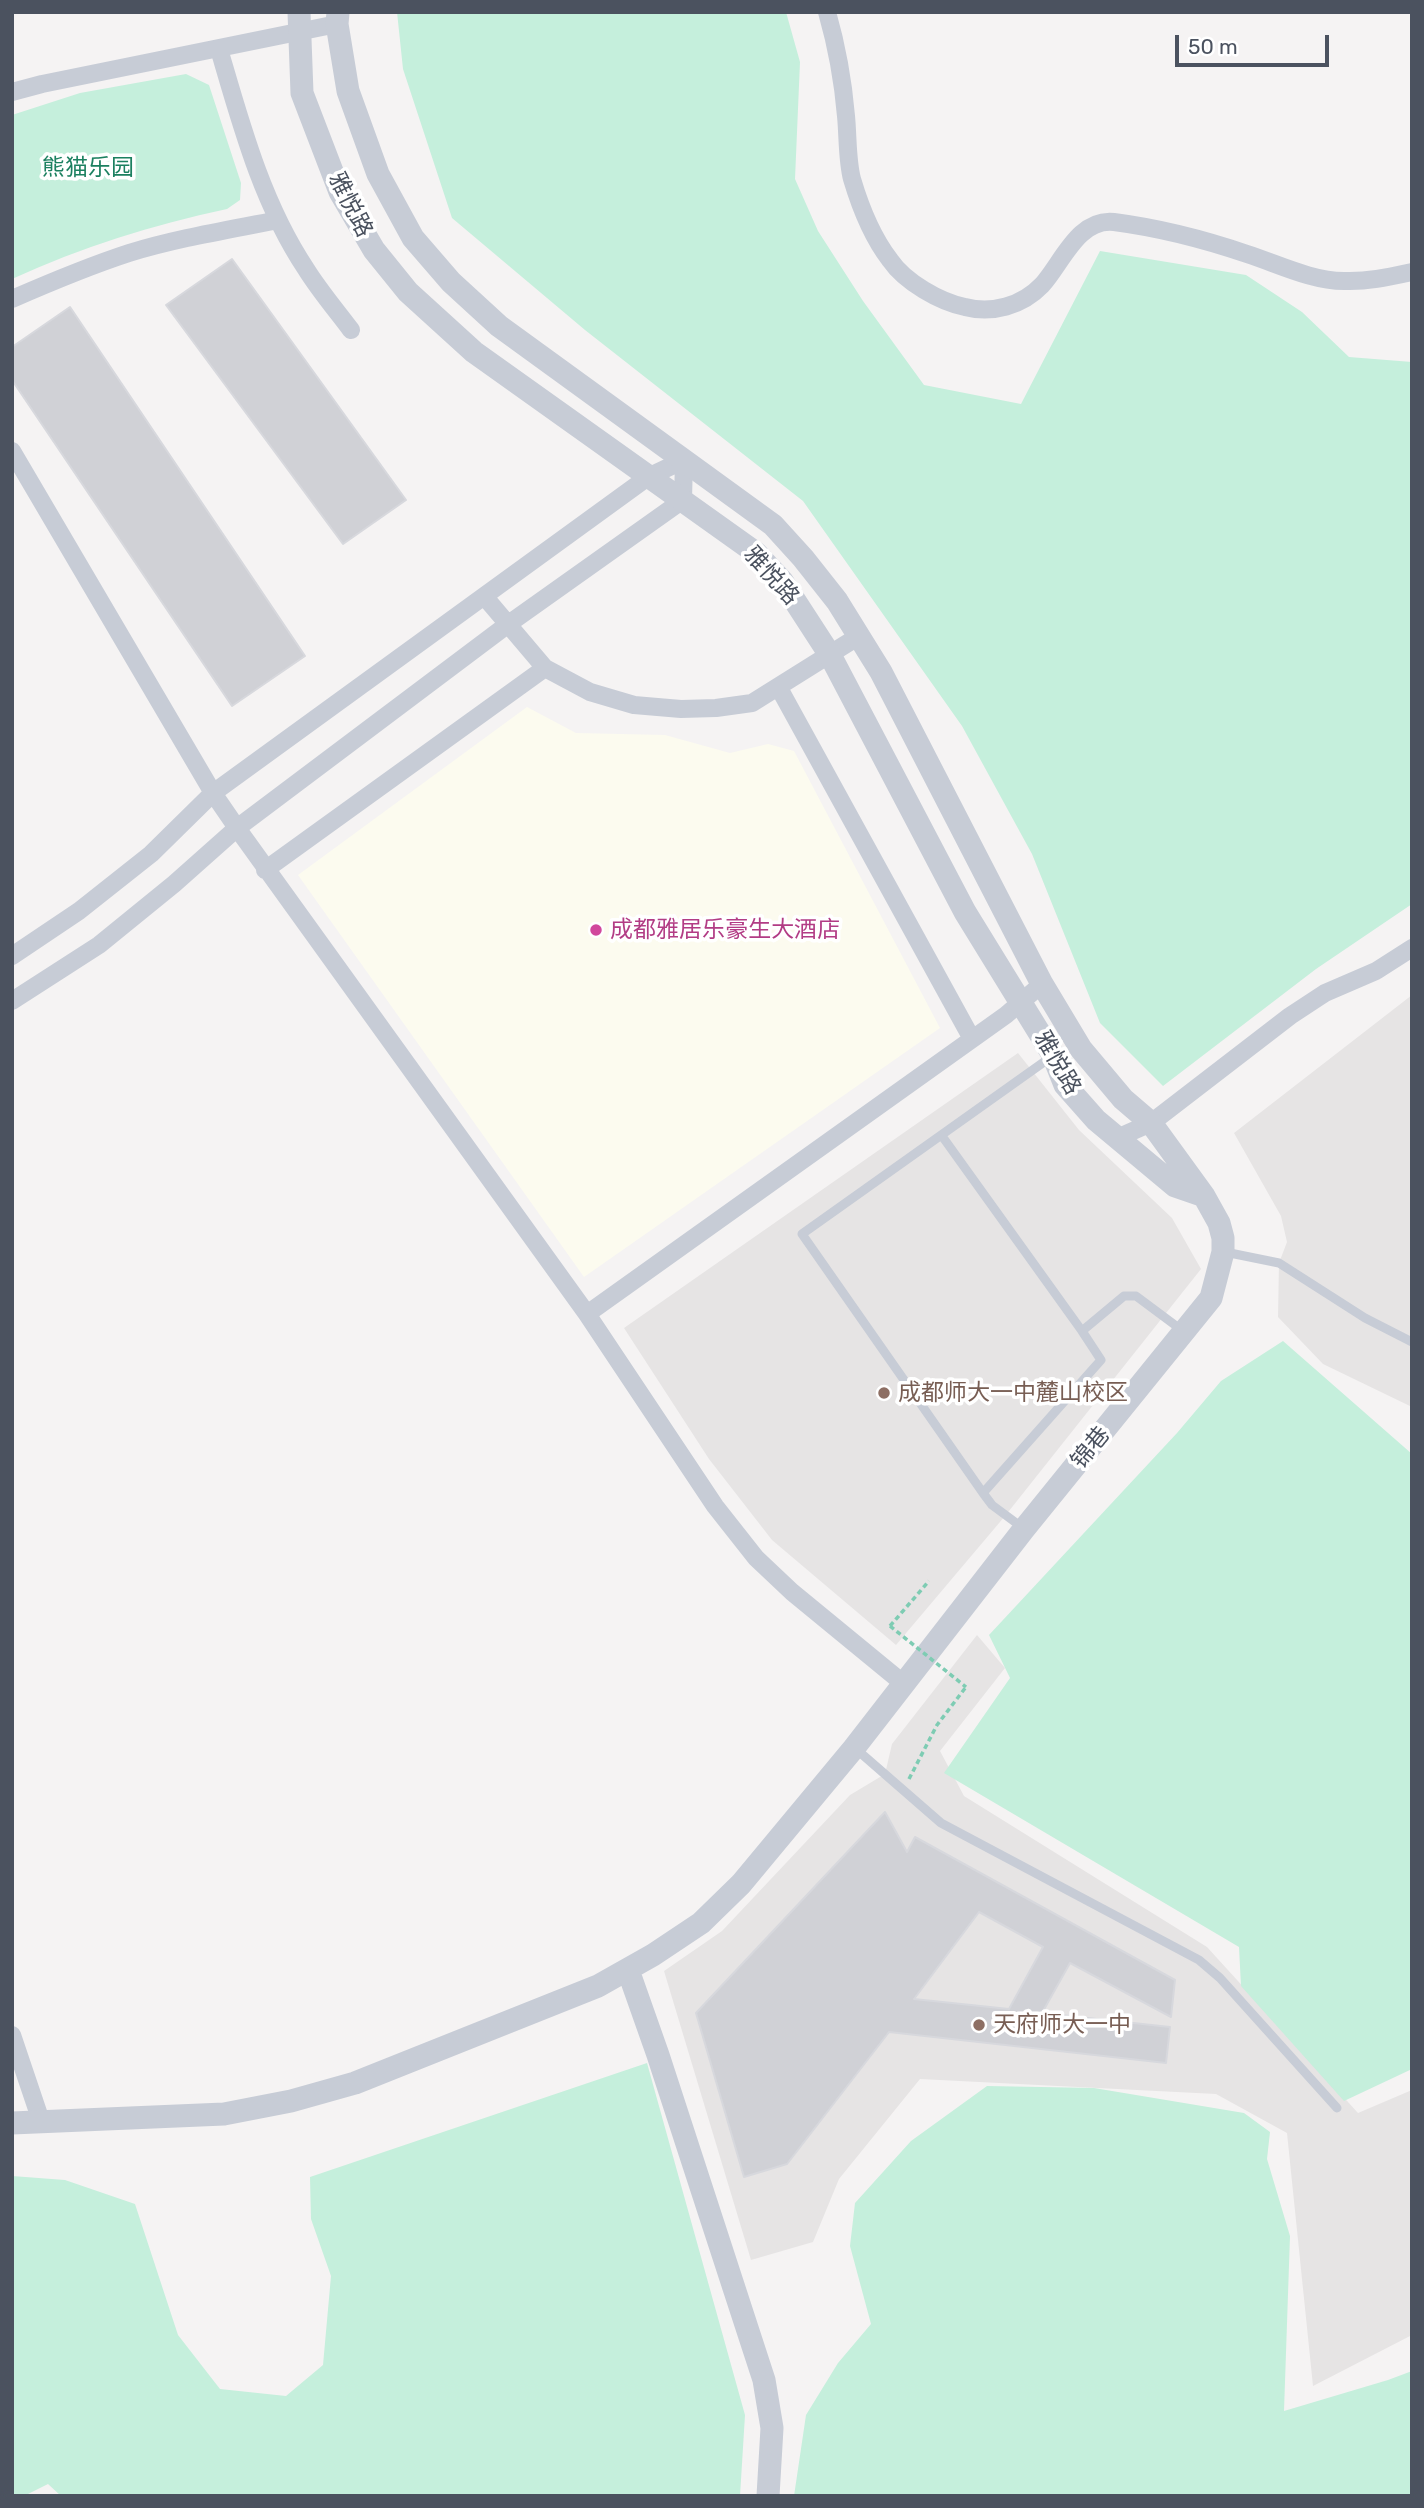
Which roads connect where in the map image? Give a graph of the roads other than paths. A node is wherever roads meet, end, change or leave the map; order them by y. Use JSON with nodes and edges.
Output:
{"nodes":[{"id":1,"x":827,"y":12,"type":"edge"},
{"id":2,"x":337,"y":18,"type":"edge"},
{"id":3,"x":300,"y":21,"type":"edge"},
{"id":4,"x":219,"y":49,"type":"junction"},
{"id":5,"x":12,"y":92,"type":"edge"},
{"id":6,"x":278,"y":220,"type":"junction"},
{"id":7,"x":1412,"y":272,"type":"edge"},
{"id":8,"x":12,"y":299,"type":"edge"},
{"id":9,"x":351,"y":330,"type":"dead end"},
{"id":10,"x":12,"y":451,"type":"edge"},
{"id":11,"x":684,"y":460,"type":"junction"},
{"id":12,"x":649,"y":477,"type":"junction"},
{"id":13,"x":683,"y":500,"type":"junction"},
{"id":14,"x":484,"y":596,"type":"junction"},
{"id":15,"x":507,"y":625,"type":"junction"},
{"id":16,"x":859,"y":636,"type":"junction"},
{"id":17,"x":830,"y":655,"type":"junction"},
{"id":18,"x":545,"y":668,"type":"junction"},
{"id":19,"x":779,"y":688,"type":"junction"},
{"id":20,"x":214,"y":793,"type":"junction"},
{"id":21,"x":237,"y":828,"type":"junction"},
{"id":22,"x":265,"y":870,"type":"junction"},
{"id":23,"x":1412,"y":948,"type":"edge"},
{"id":24,"x":12,"y":956,"type":"edge"},
{"id":25,"x":1042,"y":984,"type":"junction"},
{"id":26,"x":12,"y":1001,"type":"edge"},
{"id":27,"x":1022,"y":1003,"type":"junction"},
{"id":28,"x":972,"y":1039,"type":"junction"},
{"id":29,"x":1054,"y":1055,"type":"junction"},
{"id":30,"x":1151,"y":1123,"type":"junction"},
{"id":31,"x":942,"y":1136,"type":"junction"},
{"id":32,"x":1117,"y":1138,"type":"junction"},
{"id":33,"x":1204,"y":1196,"type":"junction"},
{"id":34,"x":1223,"y":1252,"type":"junction"},
{"id":35,"x":587,"y":1314,"type":"junction"},
{"id":36,"x":1082,"y":1331,"type":"junction"},
{"id":37,"x":1185,"y":1332,"type":"junction"},
{"id":38,"x":1412,"y":1342,"type":"edge"},
{"id":39,"x":983,"y":1493,"type":"junction"},
{"id":40,"x":1024,"y":1530,"type":"junction"},
{"id":41,"x":904,"y":1684,"type":"junction"},
{"id":42,"x":854,"y":1748,"type":"junction"},
{"id":43,"x":628,"y":1970,"type":"junction"},
{"id":44,"x":12,"y":2035,"type":"edge"},
{"id":45,"x":1337,"y":2108,"type":"dead end"},
{"id":46,"x":40,"y":2121,"type":"junction"},
{"id":47,"x":12,"y":2123,"type":"edge"},
{"id":48,"x":768,"y":2496,"type":"edge"}],
"edges":[{"from":1,"to":7,"type":"street"},
{"from":2,"to":3,"type":"street"},
{"from":2,"to":11,"type":"street","name":"锦巷"},
{"from":3,"to":4,"type":"street"},
{"from":3,"to":12,"type":"street","name":"雅悦路"},
{"from":4,"to":5,"type":"street"},
{"from":4,"to":6,"type":"street"},
{"from":6,"to":8,"type":"street"},
{"from":6,"to":9,"type":"street"},
{"from":10,"to":20,"type":"street"},
{"from":11,"to":12,"type":"street"},
{"from":11,"to":13,"type":"street"},
{"from":11,"to":16,"type":"street","name":"锦巷"},
{"from":12,"to":13,"type":"street","name":"雅悦路"},
{"from":12,"to":14,"type":"street"},
{"from":13,"to":15,"type":"street"},
{"from":13,"to":17,"type":"street","name":"雅悦路"},
{"from":14,"to":15,"type":"street"},
{"from":14,"to":20,"type":"street"},
{"from":15,"to":18,"type":"street"},
{"from":15,"to":21,"type":"street"},
{"from":16,"to":17,"type":"street"},
{"from":16,"to":25,"type":"street","name":"锦巷"},
{"from":17,"to":19,"type":"street"},
{"from":17,"to":27,"type":"street","name":"雅悦路"},
{"from":18,"to":19,"type":"street"},
{"from":18,"to":22,"type":"street"},
{"from":19,"to":28,"type":"street"},
{"from":20,"to":21,"type":"street"},
{"from":20,"to":24,"type":"street"},
{"from":21,"to":22,"type":"street"},
{"from":21,"to":26,"type":"street"},
{"from":22,"to":35,"type":"street"},
{"from":23,"to":30,"type":"street"},
{"from":25,"to":27,"type":"street"},
{"from":25,"to":30,"type":"street","name":"锦巷"},
{"from":27,"to":28,"type":"street"},
{"from":27,"to":29,"type":"street","name":"雅悦路"},
{"from":28,"to":35,"type":"street"},
{"from":29,"to":31,"type":"lane"},
{"from":29,"to":32,"type":"street","name":"雅悦路"},
{"from":30,"to":32,"type":"street"},
{"from":30,"to":33,"type":"street","name":"锦巷"},
{"from":31,"to":36,"type":"lane"},
{"from":31,"to":39,"type":"lane"},
{"from":32,"to":33,"type":"street","name":"雅悦路"},
{"from":33,"to":34,"type":"street","name":"锦巷"},
{"from":34,"to":37,"type":"street","name":"锦巷"},
{"from":34,"to":38,"type":"lane"},
{"from":35,"to":41,"type":"street"},
{"from":36,"to":37,"type":"lane"},
{"from":36,"to":39,"type":"lane"},
{"from":37,"to":40,"type":"street","name":"锦巷"},
{"from":39,"to":40,"type":"lane"},
{"from":40,"to":41,"type":"street","name":"锦巷"},
{"from":41,"to":42,"type":"street","name":"锦巷"},
{"from":42,"to":43,"type":"street","name":"锦巷"},
{"from":42,"to":45,"type":"lane"},
{"from":43,"to":46,"type":"street","name":"锦巷"},
{"from":43,"to":48,"type":"street"},
{"from":44,"to":46,"type":"street"},
{"from":46,"to":47,"type":"street","name":"锦巷"}]}
